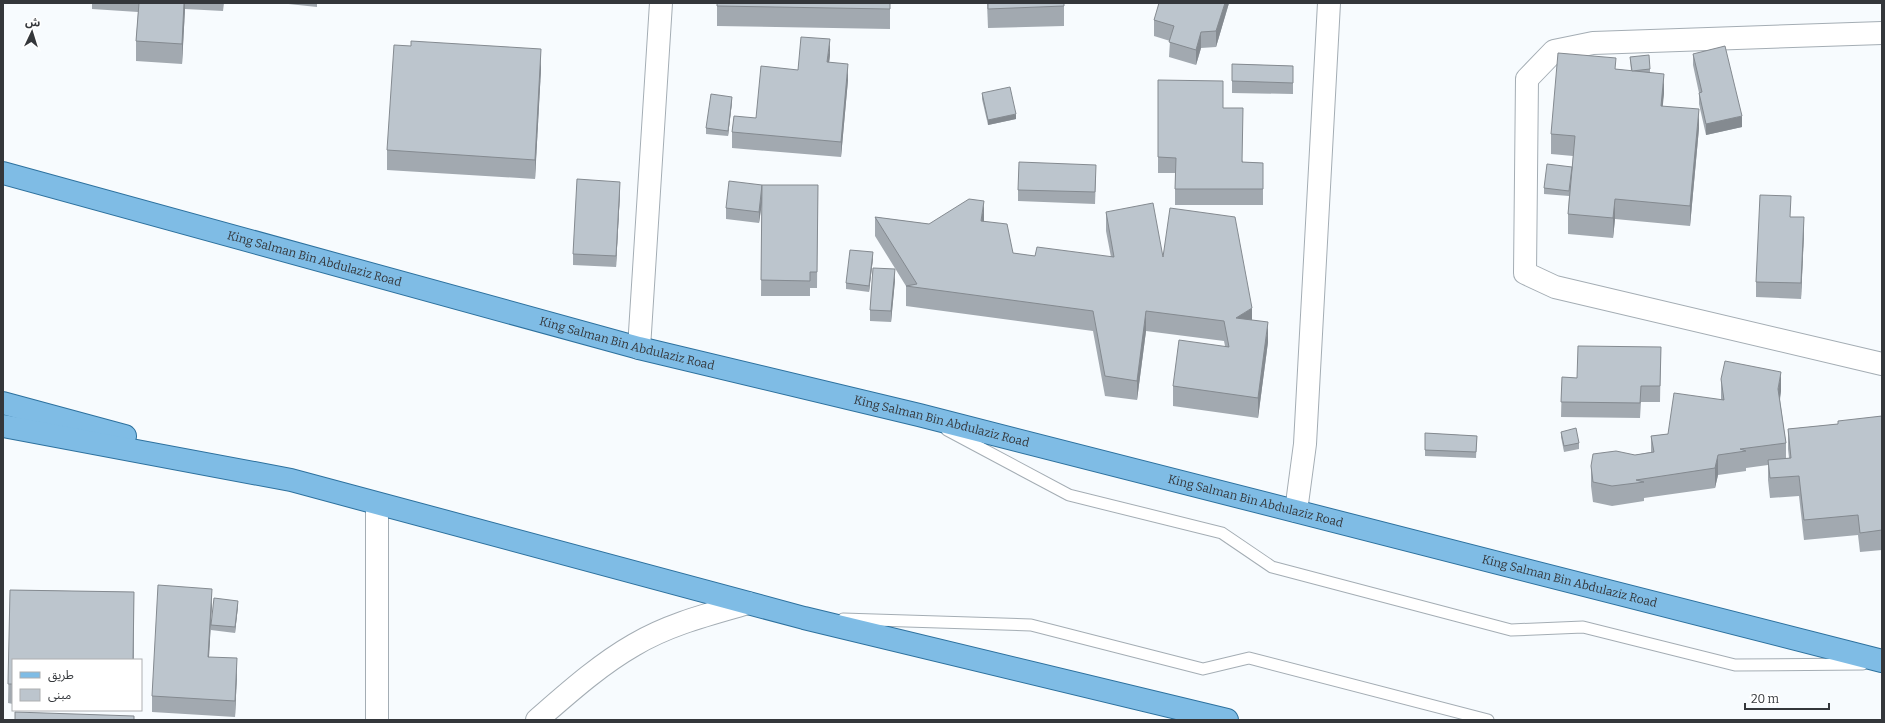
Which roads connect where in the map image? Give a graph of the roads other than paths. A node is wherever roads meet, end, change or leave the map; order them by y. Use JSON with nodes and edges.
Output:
{"nodes":[{"id":1,"x":661,"y":3,"type":"edge"},
{"id":2,"x":1329,"y":3,"type":"edge"},
{"id":3,"x":1882,"y":33,"type":"edge"},
{"id":4,"x":3,"y":173,"type":"edge"},
{"id":5,"x":3,"y":182,"type":"edge"},
{"id":6,"x":44,"y":184,"type":"junction"},
{"id":7,"x":639,"y":348,"type":"junction"},
{"id":8,"x":1882,"y":364,"type":"edge"},
{"id":9,"x":3,"y":403,"type":"edge"},
{"id":10,"x":919,"y":415,"type":"junction"},
{"id":11,"x":3,"y":426,"type":"edge"},
{"id":12,"x":291,"y":480,"type":"junction"},
{"id":13,"x":378,"y":504,"type":"junction"},
{"id":14,"x":1296,"y":511,"type":"junction"},
{"id":15,"x":748,"y":603,"type":"junction"},
{"id":16,"x":804,"y":618,"type":"junction"},
{"id":17,"x":1882,"y":662,"type":"edge"},
{"id":18,"x":377,"y":720,"type":"edge"},
{"id":19,"x":537,"y":720,"type":"edge"},
{"id":20,"x":1227,"y":720,"type":"edge"},
{"id":21,"x":1488,"y":720,"type":"edge"}],
"edges":[{"from":1,"to":7,"type":"street"},
{"from":2,"to":14,"type":"street"},
{"from":3,"to":8,"type":"street"},
{"from":4,"to":6,"type":"main road","name":"King Salman Bin Abdulaziz Road"},
{"from":5,"to":6,"type":"main road"},
{"from":6,"to":7,"type":"main road","name":"King Salman Bin Abdulaziz Road"},
{"from":7,"to":10,"type":"main road","name":"King Salman Bin Abdulaziz Road"},
{"from":9,"to":12,"type":"main road"},
{"from":10,"to":14,"type":"main road","name":"King Salman Bin Abdulaziz Road"},
{"from":10,"to":17,"type":"lane"},
{"from":11,"to":12,"type":"main road"},
{"from":12,"to":13,"type":"main road"},
{"from":13,"to":15,"type":"main road"},
{"from":13,"to":18,"type":"street"},
{"from":14,"to":17,"type":"main road","name":"King Salman Bin Abdulaziz Road"},
{"from":15,"to":16,"type":"main road"},
{"from":15,"to":19,"type":"street"},
{"from":16,"to":20,"type":"main road"},
{"from":16,"to":21,"type":"lane"}]}
